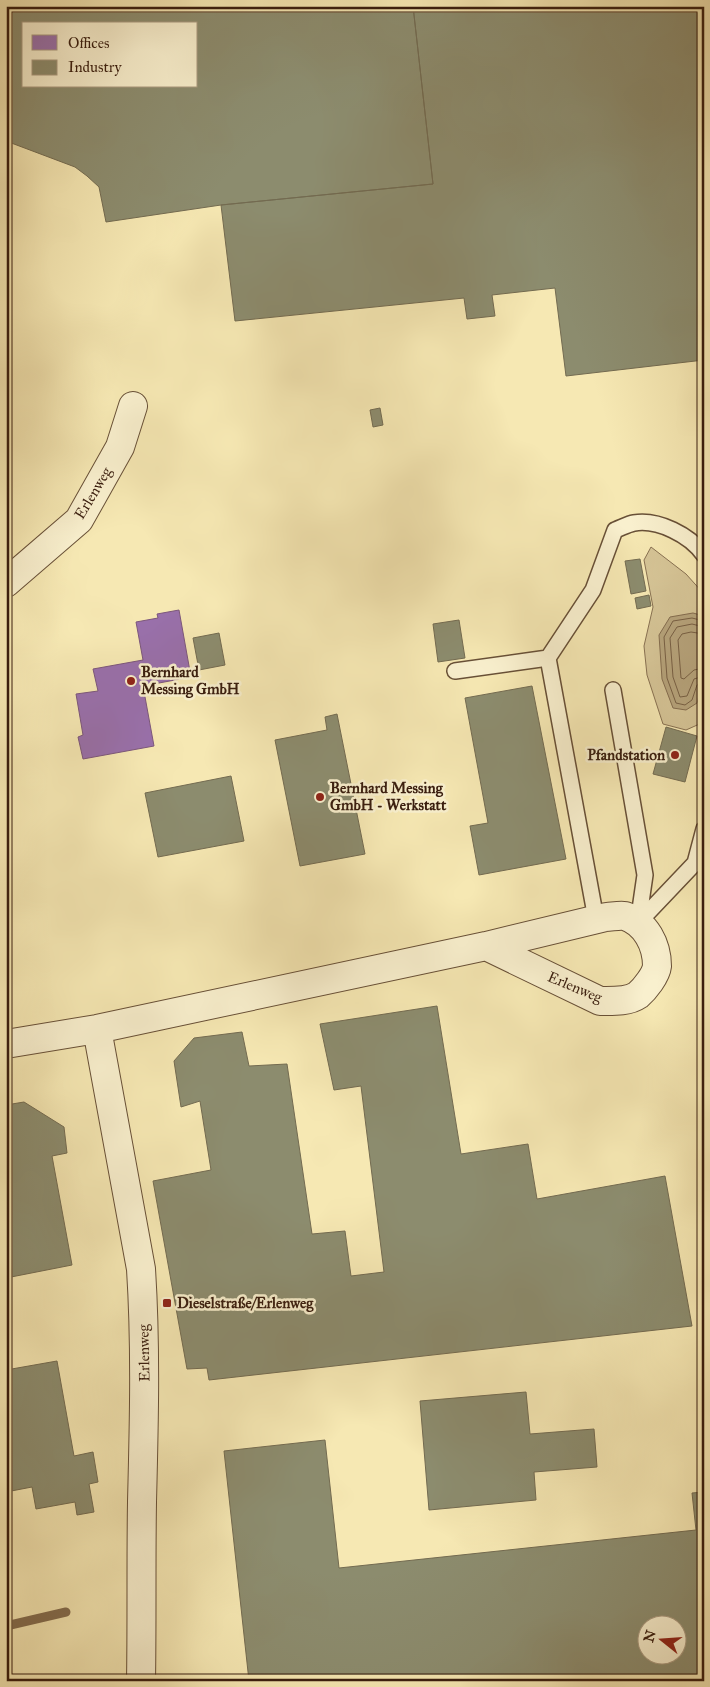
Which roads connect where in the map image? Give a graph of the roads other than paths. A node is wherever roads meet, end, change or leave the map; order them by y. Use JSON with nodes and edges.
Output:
{"nodes":[{"id":1,"x":133,"y":406,"type":"dead end"},
{"id":2,"x":704,"y":555,"type":"edge"},
{"id":3,"x":6,"y":583,"type":"edge"},
{"id":4,"x":548,"y":658,"type":"junction"},
{"id":5,"x":455,"y":671,"type":"dead end"},
{"id":6,"x":613,"y":690,"type":"dead end"},
{"id":7,"x":704,"y":829,"type":"edge"},
{"id":8,"x":596,"y":919,"type":"junction"},
{"id":9,"x":638,"y":923,"type":"junction"},
{"id":10,"x":486,"y":946,"type":"junction"},
{"id":11,"x":97,"y":1029,"type":"junction"},
{"id":12,"x":6,"y":1044,"type":"edge"},
{"id":13,"x":142,"y":1681,"type":"edge"}],
"edges":[{"from":1,"to":3,"type":"street","name":"Erlenweg"},
{"from":2,"to":4,"type":"lane"},
{"from":4,"to":5,"type":"lane"},
{"from":4,"to":8,"type":"lane"},
{"from":6,"to":9,"type":"lane"},
{"from":7,"to":9,"type":"lane"},
{"from":8,"to":9,"type":"street"},
{"from":8,"to":10,"type":"street"},
{"from":9,"to":10,"type":"street","name":"Erlenweg"},
{"from":10,"to":11,"type":"street"},
{"from":11,"to":12,"type":"street"},
{"from":11,"to":13,"type":"street","name":"Erlenweg"}]}
